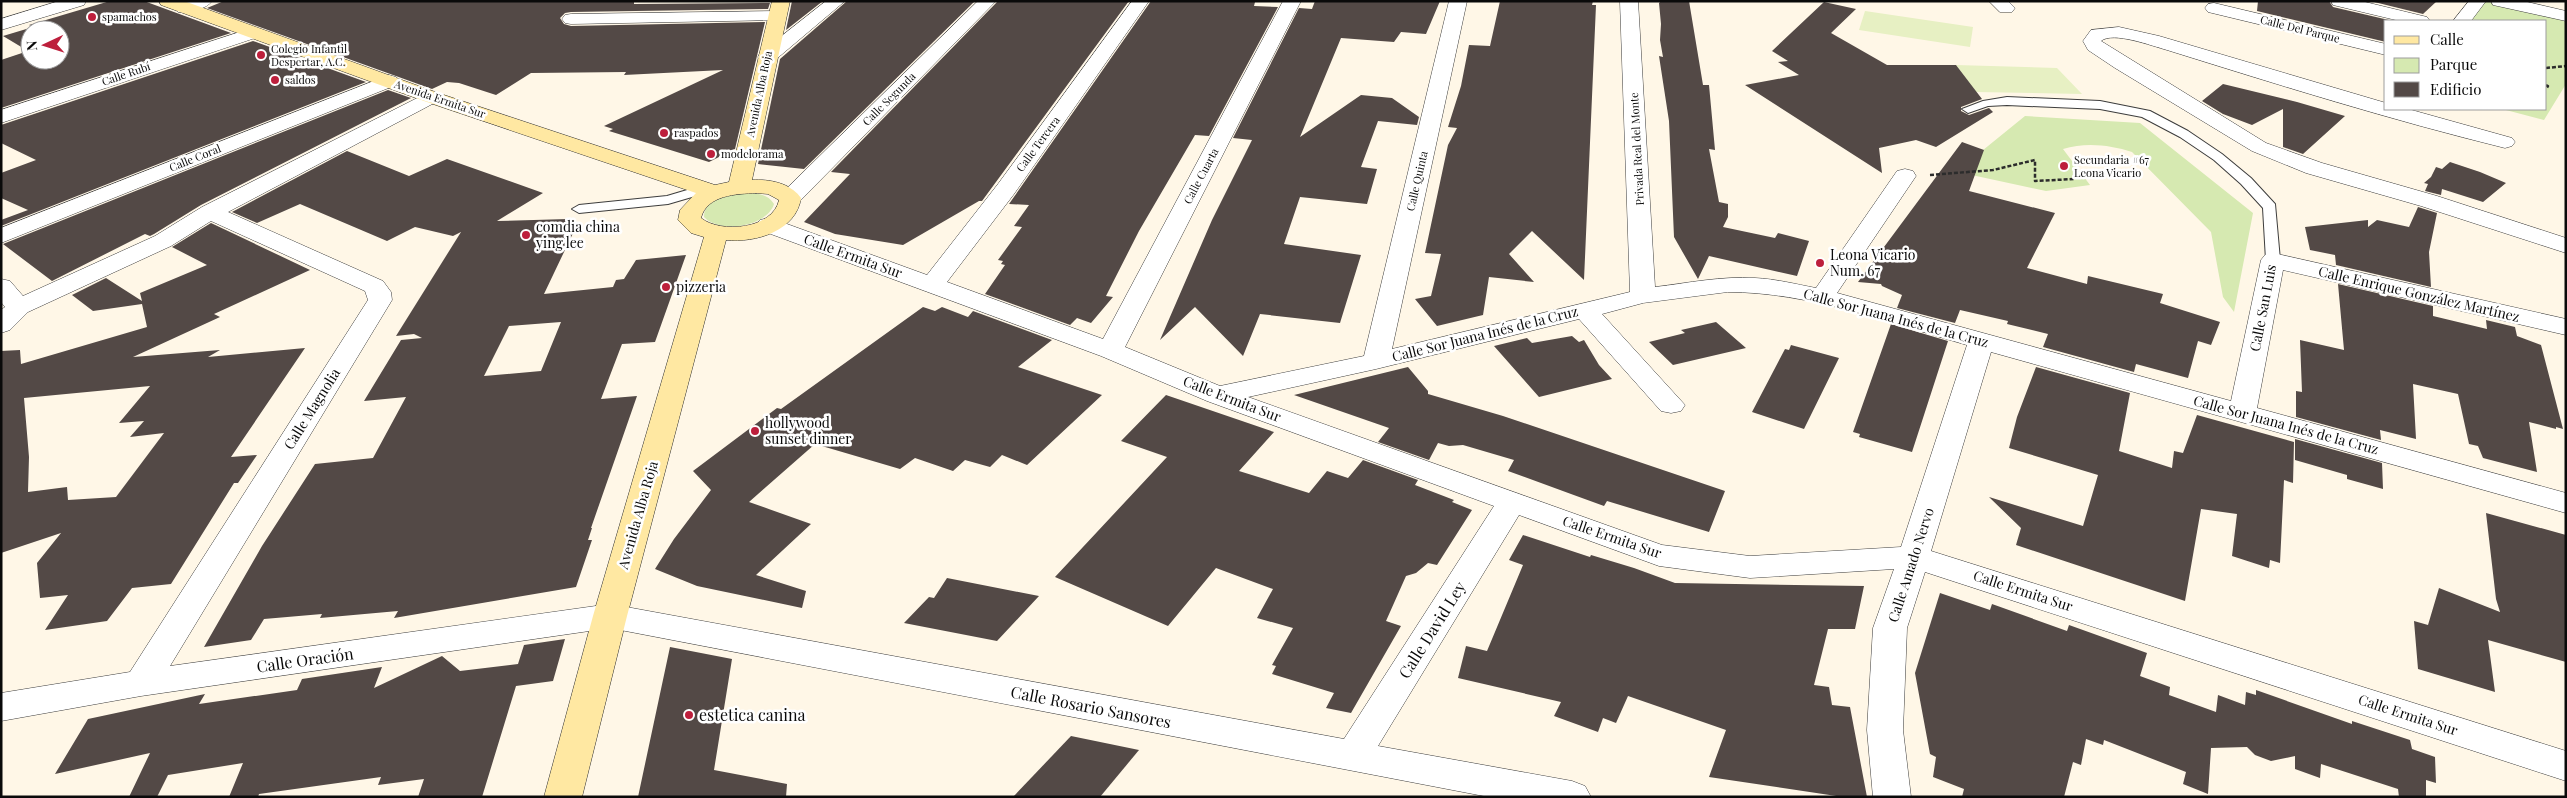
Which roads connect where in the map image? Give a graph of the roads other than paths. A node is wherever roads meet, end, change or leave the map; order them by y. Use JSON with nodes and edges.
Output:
{"nodes":[{"id":1,"x":78,"y":1,"type":"edge"},
{"id":2,"x":204,"y":1,"type":"edge"},
{"id":3,"x":837,"y":1,"type":"edge"},
{"id":4,"x":988,"y":1,"type":"edge"},
{"id":5,"x":1140,"y":1,"type":"edge"},
{"id":6,"x":1292,"y":1,"type":"edge"},
{"id":7,"x":1458,"y":1,"type":"edge"},
{"id":8,"x":1630,"y":1,"type":"edge"},
{"id":9,"x":2339,"y":1,"type":"edge"},
{"id":10,"x":2478,"y":1,"type":"edge"},
{"id":11,"x":2499,"y":1,"type":"edge"},
{"id":12,"x":176,"y":4,"type":"edge"},
{"id":13,"x":2214,"y":8,"type":"dead end"},
{"id":14,"x":779,"y":9,"type":"edge"},
{"id":15,"x":2566,"y":16,"type":"edge"},
{"id":16,"x":570,"y":19,"type":"dead end"},
{"id":17,"x":2417,"y":20,"type":"edge"},
{"id":18,"x":2463,"y":20,"type":"edge"},
{"id":19,"x":1,"y":25,"type":"edge"},
{"id":20,"x":252,"y":33,"type":"junction"},
{"id":21,"x":2384,"y":50,"type":"edge"},
{"id":22,"x":767,"y":57,"type":"junction"},
{"id":23,"x":389,"y":82,"type":"junction"},
{"id":24,"x":432,"y":97,"type":"junction"},
{"id":25,"x":2384,"y":108,"type":"edge"},
{"id":26,"x":1968,"y":109,"type":"dead end"},
{"id":27,"x":2390,"y":110,"type":"edge"},
{"id":28,"x":1,"y":117,"type":"edge"},
{"id":29,"x":2505,"y":142,"type":"dead end"},
{"id":30,"x":1905,"y":176,"type":"road end"},
{"id":31,"x":739,"y":187,"type":"junction"},
{"id":32,"x":710,"y":191,"type":"junction"},
{"id":33,"x":790,"y":198,"type":"junction"},
{"id":34,"x":579,"y":209,"type":"dead end"},
{"id":35,"x":210,"y":212,"type":"junction"},
{"id":36,"x":768,"y":225,"type":"junction"},
{"id":37,"x":716,"y":234,"type":"junction"},
{"id":38,"x":1,"y":236,"type":"edge"},
{"id":39,"x":2566,"y":246,"type":"edge"},
{"id":40,"x":2273,"y":260,"type":"junction"},
{"id":41,"x":932,"y":285,"type":"junction"},
{"id":42,"x":1,"y":286,"type":"edge"},
{"id":43,"x":1642,"y":296,"type":"junction"},
{"id":44,"x":1822,"y":297,"type":"junction"},
{"id":45,"x":1585,"y":310,"type":"junction"},
{"id":46,"x":10,"y":316,"type":"edge"},
{"id":47,"x":2566,"y":327,"type":"edge"},
{"id":48,"x":1980,"y":341,"type":"junction"},
{"id":49,"x":1110,"y":350,"type":"junction"},
{"id":50,"x":1376,"y":361,"type":"junction"},
{"id":51,"x":1217,"y":395,"type":"junction"},
{"id":52,"x":1671,"y":405,"type":"dead end"},
{"id":53,"x":2242,"y":413,"type":"junction"},
{"id":54,"x":1512,"y":502,"type":"junction"},
{"id":55,"x":2566,"y":503,"type":"edge"},
{"id":56,"x":1914,"y":556,"type":"junction"},
{"id":57,"x":610,"y":616,"type":"junction"},
{"id":58,"x":141,"y":683,"type":"junction"},
{"id":59,"x":1,"y":707,"type":"edge"},
{"id":60,"x":1352,"y":757,"type":"junction"},
{"id":61,"x":2566,"y":766,"type":"edge"},
{"id":62,"x":563,"y":797,"type":"edge"},
{"id":63,"x":1572,"y":797,"type":"edge"},
{"id":64,"x":1892,"y":797,"type":"edge"}],
"edges":[{"from":1,"to":19,"type":"street"},
{"from":2,"to":12,"type":"street"},
{"from":3,"to":22,"type":"street"},
{"from":4,"to":33,"type":"street","name":"Calle Segunda"},
{"from":5,"to":41,"type":"street","name":"Calle Tercera"},
{"from":6,"to":49,"type":"street","name":"Calle Cuarta"},
{"from":7,"to":50,"type":"street","name":"Calle Quinta"},
{"from":8,"to":43,"type":"street","name":"Privada Real del Monte"},
{"from":9,"to":17,"type":"street"},
{"from":10,"to":18,"type":"street"},
{"from":11,"to":15,"type":"street"},
{"from":12,"to":20,"type":"main road","name":"Avenida Ermita Sur"},
{"from":13,"to":21,"type":"street","name":"Calle Del Parque"},
{"from":14,"to":16,"type":"street"},
{"from":14,"to":22,"type":"main road","name":"Avenida Alba Roja"},
{"from":20,"to":23,"type":"main road","name":"Avenida Ermita Sur"},
{"from":20,"to":28,"type":"street","name":"Calle Rubí"},
{"from":22,"to":31,"type":"main road","name":"Avenida Alba Roja"},
{"from":23,"to":24,"type":"main road","name":"Avenida Ermita Sur"},
{"from":23,"to":38,"type":"street","name":"Calle Coral"},
{"from":24,"to":32,"type":"main road","name":"Avenida Ermita Sur"},
{"from":24,"to":35,"type":"street"},
{"from":25,"to":39,"type":"street"},
{"from":26,"to":40,"type":"lane","name":"Calle San Luis"},
{"from":27,"to":29,"type":"street"},
{"from":30,"to":44,"type":"street"},
{"from":31,"to":32,"type":"main road"},
{"from":31,"to":33,"type":"main road"},
{"from":32,"to":34,"type":"lane"},
{"from":32,"to":37,"type":"main road"},
{"from":33,"to":36,"type":"main road"},
{"from":35,"to":46,"type":"street"},
{"from":35,"to":58,"type":"street","name":"Calle Magnolia"},
{"from":36,"to":37,"type":"main road"},
{"from":36,"to":41,"type":"street","name":"Calle Ermita Sur"},
{"from":37,"to":57,"type":"main road","name":"Avenida Alba Roja"},
{"from":40,"to":47,"type":"street","name":"Calle Enrique González Martínez"},
{"from":40,"to":53,"type":"street","name":"Calle San Luis"},
{"from":41,"to":49,"type":"street","name":"Calle Ermita Sur"},
{"from":42,"to":46,"type":"street"},
{"from":43,"to":44,"type":"street","name":"Calle Sor Juana Inés de la Cruz"},
{"from":43,"to":45,"type":"street","name":"Calle Sor Juana Inés de la Cruz"},
{"from":44,"to":48,"type":"street","name":"Calle Sor Juana Inés de la Cruz"},
{"from":45,"to":50,"type":"street","name":"Calle Sor Juana Inés de la Cruz"},
{"from":45,"to":52,"type":"street"},
{"from":48,"to":53,"type":"street","name":"Calle Sor Juana Inés de la Cruz"},
{"from":48,"to":56,"type":"street","name":"Calle Amado Nervo"},
{"from":49,"to":51,"type":"street","name":"Calle Ermita Sur"},
{"from":50,"to":51,"type":"street","name":"Calle Sor Juana Inés de la Cruz"},
{"from":51,"to":54,"type":"street","name":"Calle Ermita Sur"},
{"from":53,"to":55,"type":"street","name":"Calle Sor Juana Inés de la Cruz"},
{"from":54,"to":56,"type":"street","name":"Calle Ermita Sur"},
{"from":54,"to":60,"type":"street","name":"Calle David Ley"},
{"from":56,"to":61,"type":"street","name":"Calle Ermita Sur"},
{"from":56,"to":64,"type":"street","name":"Calle Amado Nervo"},
{"from":57,"to":58,"type":"street","name":"Calle Oración"},
{"from":57,"to":60,"type":"street","name":"Calle Rosario Sansores"},
{"from":57,"to":62,"type":"main road","name":"Avenida Alba Roja"},
{"from":58,"to":59,"type":"street","name":"Calle Oración"},
{"from":60,"to":63,"type":"street","name":"Calle Rosario Sansores"}]}
